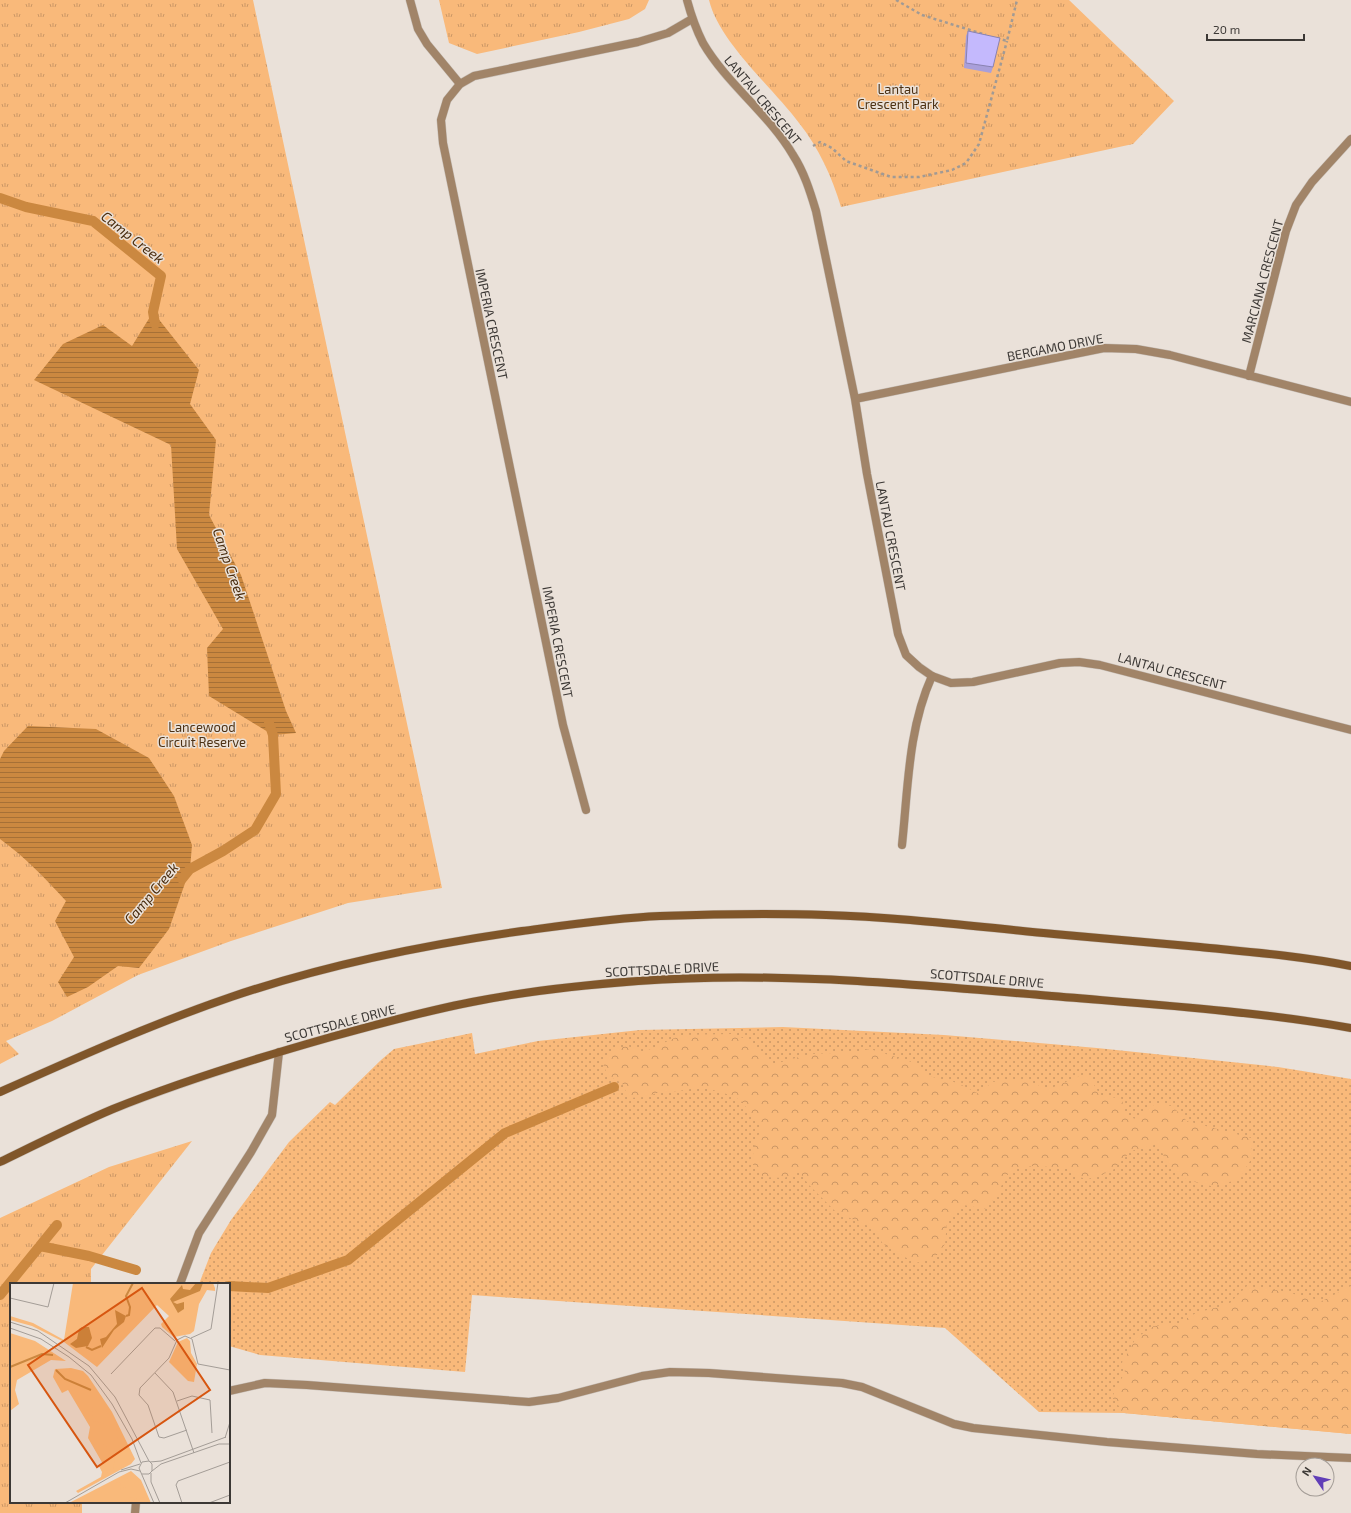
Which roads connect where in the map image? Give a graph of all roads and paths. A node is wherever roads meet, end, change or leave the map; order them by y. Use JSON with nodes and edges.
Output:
{"nodes":[{"id":1,"x":410,"y":0,"type":"edge"},
{"id":2,"x":687,"y":0,"type":"edge"},
{"id":3,"x":896,"y":0,"type":"edge"},
{"id":4,"x":1017,"y":0,"type":"edge"},
{"id":5,"x":692,"y":19,"type":"junction"},
{"id":6,"x":1007,"y":41,"type":"junction"},
{"id":7,"x":460,"y":84,"type":"junction"},
{"id":8,"x":1351,"y":139,"type":"edge"},
{"id":9,"x":793,"y":154,"type":"junction"},
{"id":10,"x":1249,"y":376,"type":"junction"},
{"id":11,"x":855,"y":399,"type":"junction"},
{"id":12,"x":1351,"y":402,"type":"edge"},
{"id":13,"x":932,"y":676,"type":"junction"},
{"id":14,"x":1351,"y":730,"type":"edge"},
{"id":15,"x":586,"y":810,"type":"dead end"},
{"id":16,"x":902,"y":846,"type":"dead end"},
{"id":17,"x":1351,"y":966,"type":"edge"},
{"id":18,"x":1351,"y":1028,"type":"edge"},
{"id":19,"x":279,"y":1052,"type":"junction"},
{"id":20,"x":0,"y":1092,"type":"edge"},
{"id":21,"x":0,"y":1162,"type":"edge"},
{"id":22,"x":180,"y":1283,"type":"edge"},
{"id":23,"x":230,"y":1391,"type":"edge"},
{"id":24,"x":1351,"y":1458,"type":"edge"},
{"id":25,"x":136,"y":1503,"type":"edge"},
{"id":26,"x":135,"y":1513,"type":"edge"}],
"edges":[{"from":1,"to":7,"type":"street"},
{"from":2,"to":5,"type":"street","name":"LANTAU CRESCENT"},
{"from":3,"to":6,"type":"path"},
{"from":4,"to":6,"type":"path"},
{"from":5,"to":7,"type":"street","name":"IMPERIA CRESCENT"},
{"from":5,"to":9,"type":"street","name":"LANTAU CRESCENT"},
{"from":6,"to":9,"type":"path"},
{"from":7,"to":15,"type":"street","name":"IMPERIA CRESCENT"},
{"from":8,"to":10,"type":"street","name":"MARCIANA CRESCENT"},
{"from":9,"to":11,"type":"street","name":"LANTAU CRESCENT"},
{"from":10,"to":11,"type":"street","name":"BERGAMO DRIVE"},
{"from":10,"to":12,"type":"street","name":"BERGAMO DRIVE"},
{"from":11,"to":13,"type":"street","name":"LANTAU CRESCENT"},
{"from":13,"to":14,"type":"street","name":"LANTAU CRESCENT"},
{"from":13,"to":16,"type":"street"},
{"from":17,"to":20,"type":"main road"},
{"from":18,"to":19,"type":"main road","name":"SCOTTSDALE DRIVE"},
{"from":19,"to":21,"type":"main road","name":"SCOTTSDALE DRIVE"},
{"from":19,"to":22,"type":"street"},
{"from":23,"to":24,"type":"street"},
{"from":25,"to":26,"type":"street"}]}
